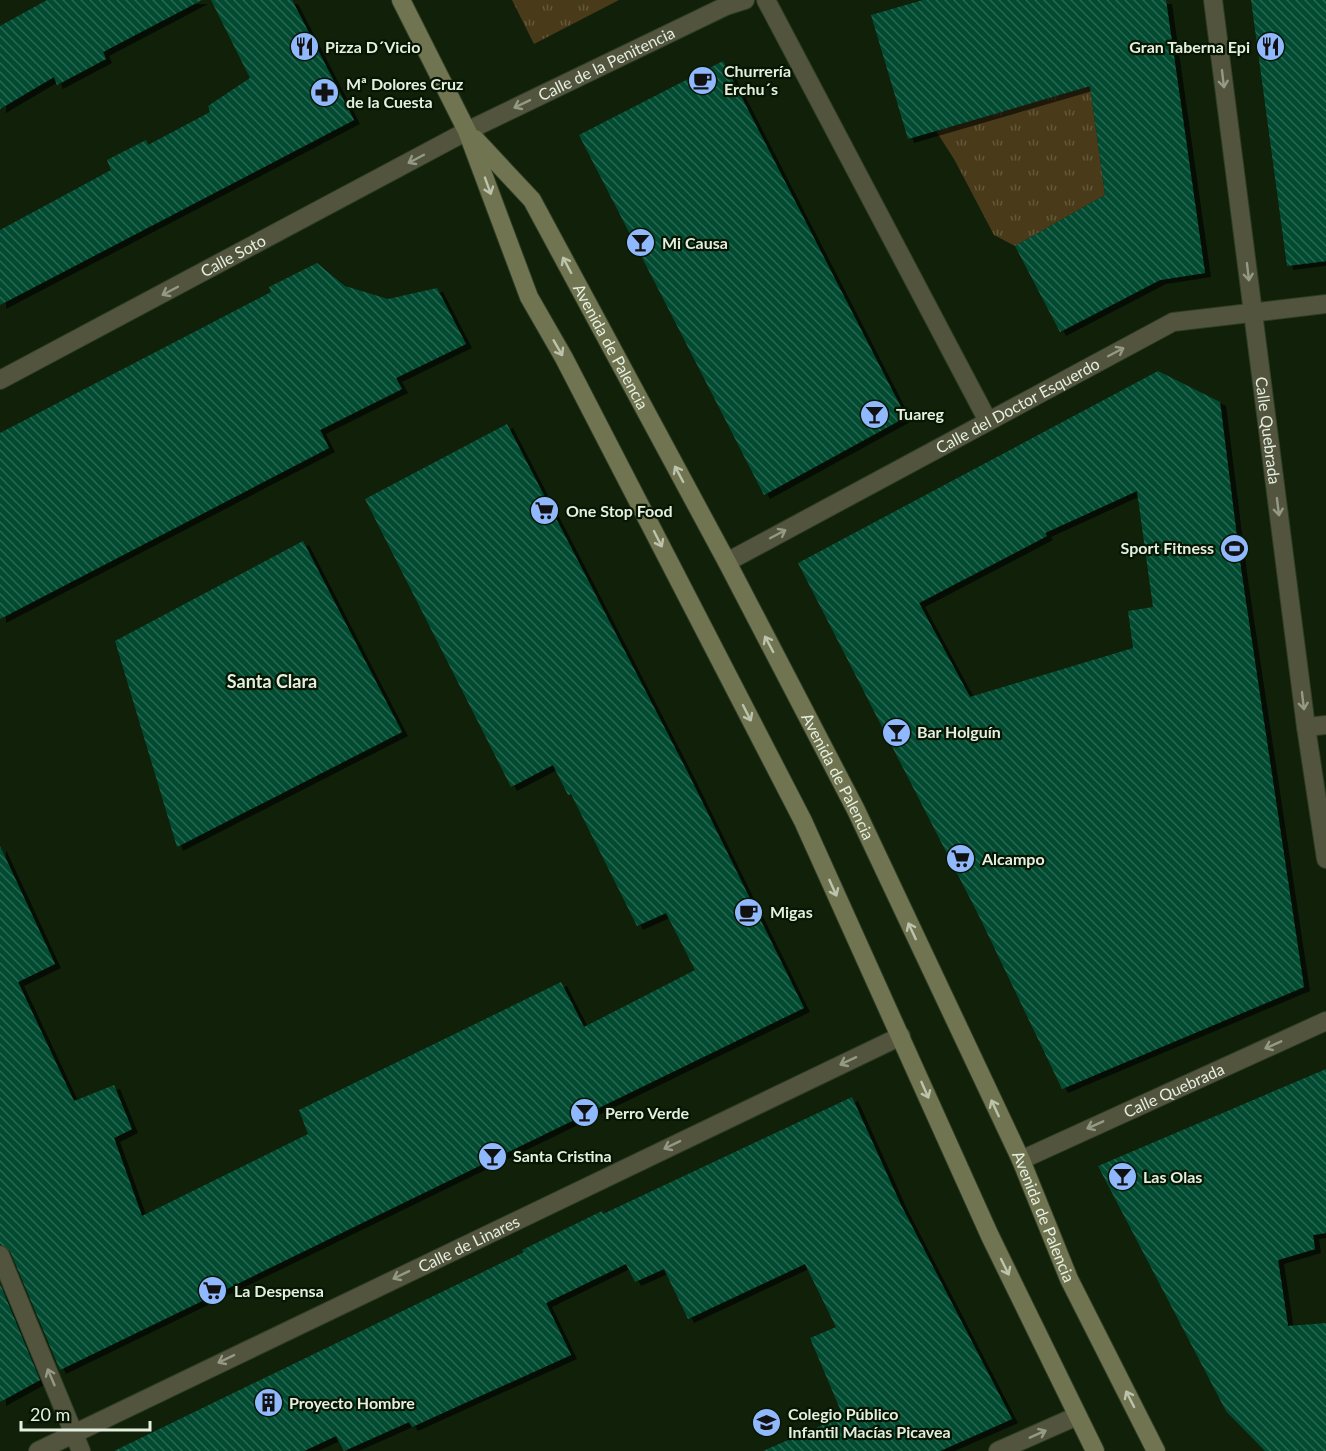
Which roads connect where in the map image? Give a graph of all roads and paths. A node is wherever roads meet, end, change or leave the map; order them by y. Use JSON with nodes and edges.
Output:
{"nodes":[{"id":1,"x":401,"y":0,"type":"edge"},
{"id":2,"x":746,"y":0,"type":"edge"},
{"id":3,"x":766,"y":0,"type":"edge"},
{"id":4,"x":1213,"y":0,"type":"edge"},
{"id":5,"x":725,"y":3,"type":"edge"},
{"id":6,"x":467,"y":131,"type":"junction"},
{"id":7,"x":1326,"y":304,"type":"edge"},
{"id":8,"x":1253,"y":312,"type":"junction"},
{"id":9,"x":0,"y":380,"type":"edge"},
{"id":10,"x":988,"y":421,"type":"junction"},
{"id":11,"x":727,"y":562,"type":"junction"},
{"id":12,"x":1326,"y":725,"type":"edge"},
{"id":13,"x":1306,"y":727,"type":"junction"},
{"id":14,"x":1326,"y":859,"type":"edge"},
{"id":15,"x":1326,"y":1021,"type":"edge"},
{"id":16,"x":901,"y":1036,"type":"junction"},
{"id":17,"x":1021,"y":1160,"type":"junction"},
{"id":18,"x":0,"y":1255,"type":"edge"},
{"id":19,"x":1077,"y":1416,"type":"junction"},
{"id":20,"x":74,"y":1432,"type":"junction"},
{"id":21,"x":38,"y":1451,"type":"edge"},
{"id":22,"x":81,"y":1451,"type":"edge"},
{"id":23,"x":998,"y":1451,"type":"edge"},
{"id":24,"x":1095,"y":1451,"type":"edge"},
{"id":25,"x":1156,"y":1451,"type":"edge"}],
"edges":[{"from":1,"to":6,"type":"main road","name":"Avenida de Palencia"},
{"from":2,"to":5,"type":"street","name":"Calle de la Penitencia"},
{"from":3,"to":10,"type":"street"},
{"from":4,"to":8,"type":"street","name":"Calle Quebrada","one_way":true},
{"from":5,"to":6,"type":"street","name":"Calle de la Penitencia","one_way":true},
{"from":6,"to":9,"type":"street","name":"Calle Soto","one_way":true},
{"from":11,"to":6,"type":"main road","name":"Avenida de Palencia","one_way":true},
{"from":6,"to":16,"type":"main road","name":"Avenida de Palencia","one_way":true},
{"from":7,"to":8,"type":"street","name":"Calle del Doctor Esquerdo"},
{"from":10,"to":8,"type":"street","name":"Calle del Doctor Esquerdo","one_way":true},
{"from":8,"to":13,"type":"street","name":"Calle Quebrada","one_way":true},
{"from":11,"to":10,"type":"street","name":"Calle del Doctor Esquerdo","one_way":true},
{"from":17,"to":11,"type":"main road","name":"Avenida de Palencia","one_way":true},
{"from":12,"to":13,"type":"street"},
{"from":13,"to":14,"type":"street","name":"Calle Quebrada"},
{"from":15,"to":17,"type":"street","name":"Calle Quebrada","one_way":true},
{"from":16,"to":19,"type":"main road","name":"Avenida de Palencia","one_way":true},
{"from":16,"to":20,"type":"street","name":"Calle de Linares","one_way":true},
{"from":25,"to":17,"type":"main road","name":"Avenida de Palencia","one_way":true},
{"from":20,"to":18,"type":"street","one_way":true},
{"from":23,"to":19,"type":"street","one_way":true},
{"from":19,"to":24,"type":"main road","name":"Avenida de Palencia"},
{"from":20,"to":21,"type":"street","name":"Calle de Linares"},
{"from":20,"to":22,"type":"street"}]}
